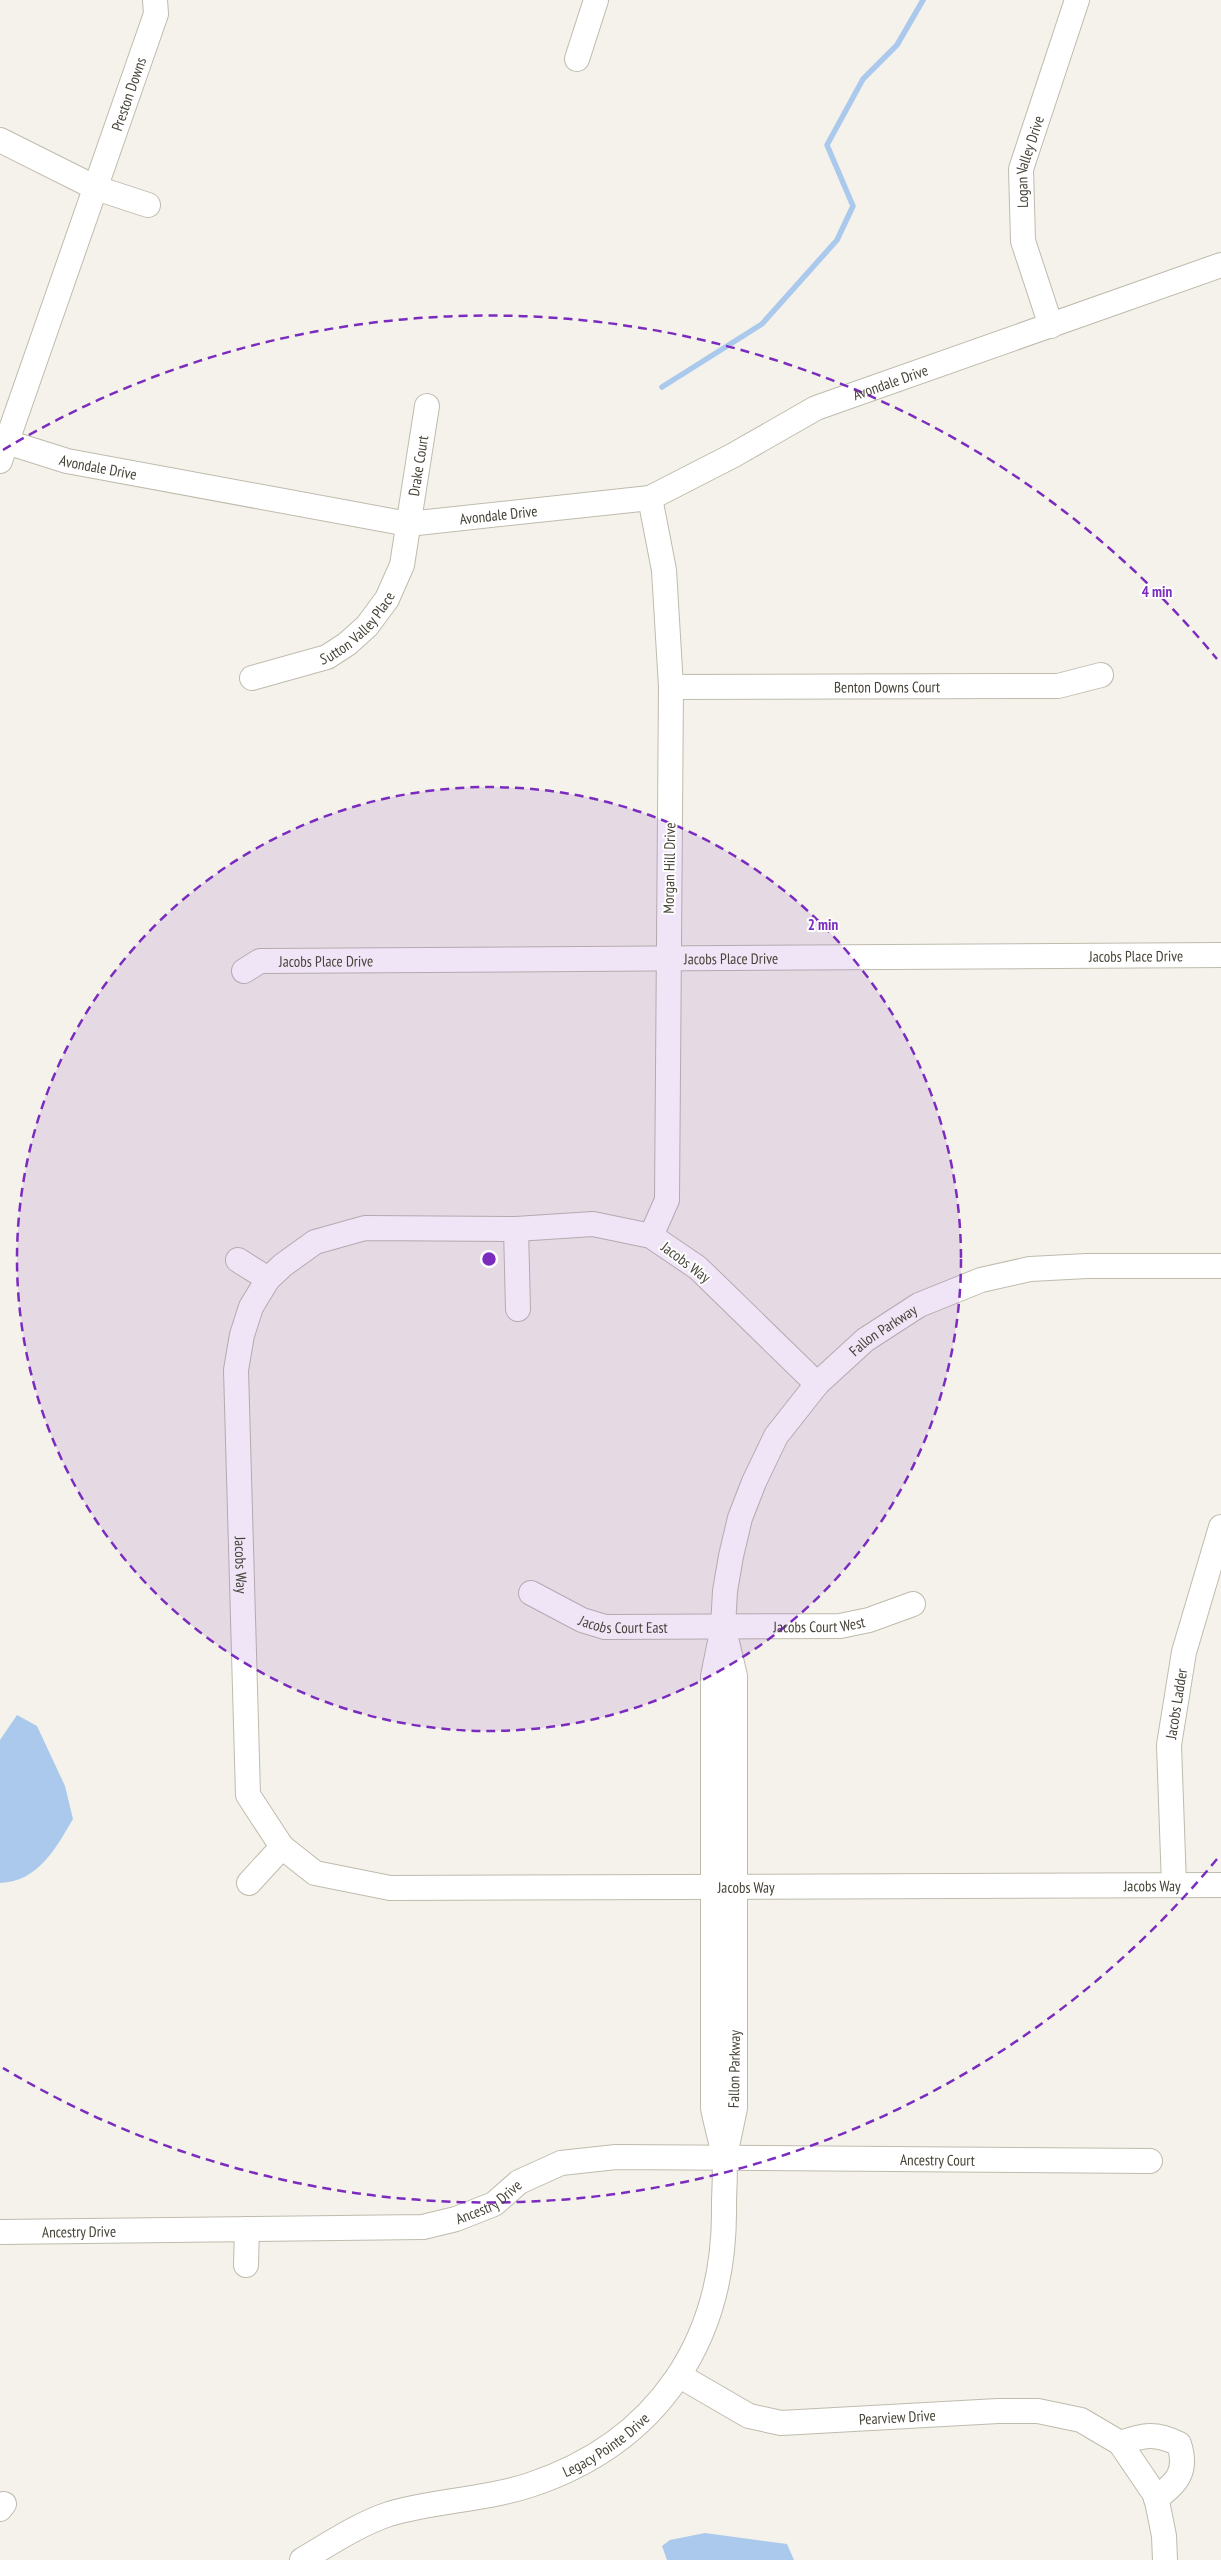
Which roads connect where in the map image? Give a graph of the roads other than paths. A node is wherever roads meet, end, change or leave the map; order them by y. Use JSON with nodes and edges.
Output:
{"nodes":[{"id":1,"x":155,"y":0,"type":"edge"},
{"id":2,"x":596,"y":0,"type":"edge"},
{"id":3,"x":1077,"y":0,"type":"edge"},
{"id":4,"x":577,"y":59,"type":"dead end"},
{"id":5,"x":0,"y":140,"type":"edge"},
{"id":6,"x":96,"y":188,"type":"junction"},
{"id":7,"x":148,"y":204,"type":"dead end"},
{"id":8,"x":1221,"y":265,"type":"edge"},
{"id":9,"x":1052,"y":326,"type":"junction"},
{"id":10,"x":427,"y":406,"type":"dead end"},
{"id":11,"x":2,"y":447,"type":"edge"},
{"id":12,"x":650,"y":498,"type":"junction"},
{"id":13,"x":408,"y":524,"type":"junction"},
{"id":14,"x":1101,"y":675,"type":"dead end"},
{"id":15,"x":252,"y":678,"type":"dead end"},
{"id":16,"x":671,"y":687,"type":"junction"},
{"id":17,"x":1221,"y":955,"type":"edge"},
{"id":18,"x":668,"y":960,"type":"junction"},
{"id":19,"x":244,"y":971,"type":"dead end"},
{"id":20,"x":516,"y":1229,"type":"junction"},
{"id":21,"x":651,"y":1236,"type":"junction"},
{"id":22,"x":238,"y":1260,"type":"dead end"},
{"id":23,"x":1221,"y":1266,"type":"edge"},
{"id":24,"x":268,"y":1280,"type":"junction"},
{"id":25,"x":518,"y":1309,"type":"dead end"},
{"id":26,"x":817,"y":1384,"type":"junction"},
{"id":27,"x":1221,"y":1527,"type":"edge"},
{"id":28,"x":531,"y":1593,"type":"dead end"},
{"id":29,"x":913,"y":1604,"type":"dead end"},
{"id":30,"x":723,"y":1627,"type":"junction"},
{"id":31,"x":282,"y":1848,"type":"junction"},
{"id":32,"x":249,"y":1883,"type":"dead end"},
{"id":33,"x":1174,"y":1885,"type":"junction"},
{"id":34,"x":1221,"y":1885,"type":"edge"},
{"id":35,"x":724,"y":1888,"type":"junction"},
{"id":36,"x":724,"y":2158,"type":"junction"},
{"id":37,"x":1150,"y":2161,"type":"dead end"},
{"id":38,"x":247,"y":2229,"type":"junction"},
{"id":39,"x":0,"y":2232,"type":"edge"},
{"id":40,"x":246,"y":2265,"type":"dead end"},
{"id":41,"x":680,"y":2376,"type":"junction"},
{"id":42,"x":1120,"y":2443,"type":"junction"},
{"id":43,"x":1156,"y":2499,"type":"junction"},
{"id":44,"x":302,"y":2560,"type":"edge"},
{"id":45,"x":1164,"y":2560,"type":"edge"}],
"edges":[{"from":1,"to":6,"type":"street","name":"Preston Downs"},
{"from":2,"to":4,"type":"street"},
{"from":3,"to":9,"type":"street","name":"Logan Valley Drive"},
{"from":5,"to":6,"type":"street"},
{"from":6,"to":7,"type":"street"},
{"from":6,"to":11,"type":"street","name":"Avondale Drive"},
{"from":8,"to":9,"type":"street","name":"Avondale Drive"},
{"from":9,"to":12,"type":"street","name":"Avondale Drive"},
{"from":10,"to":13,"type":"street","name":"Drake Court"},
{"from":11,"to":13,"type":"street","name":"Avondale Drive"},
{"from":12,"to":13,"type":"street","name":"Avondale Drive"},
{"from":12,"to":16,"type":"street","name":"Morgan Hill Drive"},
{"from":13,"to":15,"type":"street","name":"Sutton Valley Place"},
{"from":14,"to":16,"type":"street","name":"Benton Downs Court"},
{"from":16,"to":18,"type":"street","name":"Morgan Hill Drive"},
{"from":17,"to":18,"type":"street","name":"Jacobs Place Drive"},
{"from":18,"to":19,"type":"street","name":"Jacobs Place Drive"},
{"from":18,"to":21,"type":"street","name":"Morgan Hill Drive"},
{"from":20,"to":21,"type":"street","name":"Jacobs Way"},
{"from":20,"to":24,"type":"street","name":"Jacobs Way"},
{"from":20,"to":25,"type":"street"},
{"from":21,"to":26,"type":"street","name":"Jacobs Way"},
{"from":22,"to":24,"type":"street"},
{"from":23,"to":26,"type":"street","name":"Fallon Parkway"},
{"from":24,"to":31,"type":"street","name":"Jacobs Way"},
{"from":26,"to":30,"type":"street","name":"Fallon Parkway"},
{"from":27,"to":33,"type":"street","name":"Jacobs Ladder"},
{"from":28,"to":30,"type":"street","name":"Jacobs Court East"},
{"from":29,"to":30,"type":"street","name":"Jacobs Court West"},
{"from":30,"to":35,"type":"street","name":"Fallon Parkway"},
{"from":31,"to":32,"type":"street"},
{"from":31,"to":35,"type":"street","name":"Jacobs Way"},
{"from":33,"to":34,"type":"street","name":"Jacobs Way"},
{"from":33,"to":35,"type":"street","name":"Jacobs Way"},
{"from":35,"to":36,"type":"street","name":"Fallon Parkway"},
{"from":36,"to":37,"type":"street","name":"Ancestry Court"},
{"from":36,"to":38,"type":"street","name":"Ancestry Drive"},
{"from":36,"to":41,"type":"street","name":"Legacy Pointe Drive"},
{"from":38,"to":39,"type":"street","name":"Ancestry Drive"},
{"from":38,"to":40,"type":"street"},
{"from":41,"to":42,"type":"street","name":"Pearview Drive"},
{"from":41,"to":44,"type":"street","name":"Legacy Pointe Drive"},
{"from":42,"to":43,"type":"street","name":"Pearview Drive"},
{"from":42,"to":43,"type":"street"},
{"from":43,"to":45,"type":"street","name":"Pearview Drive"}]}
